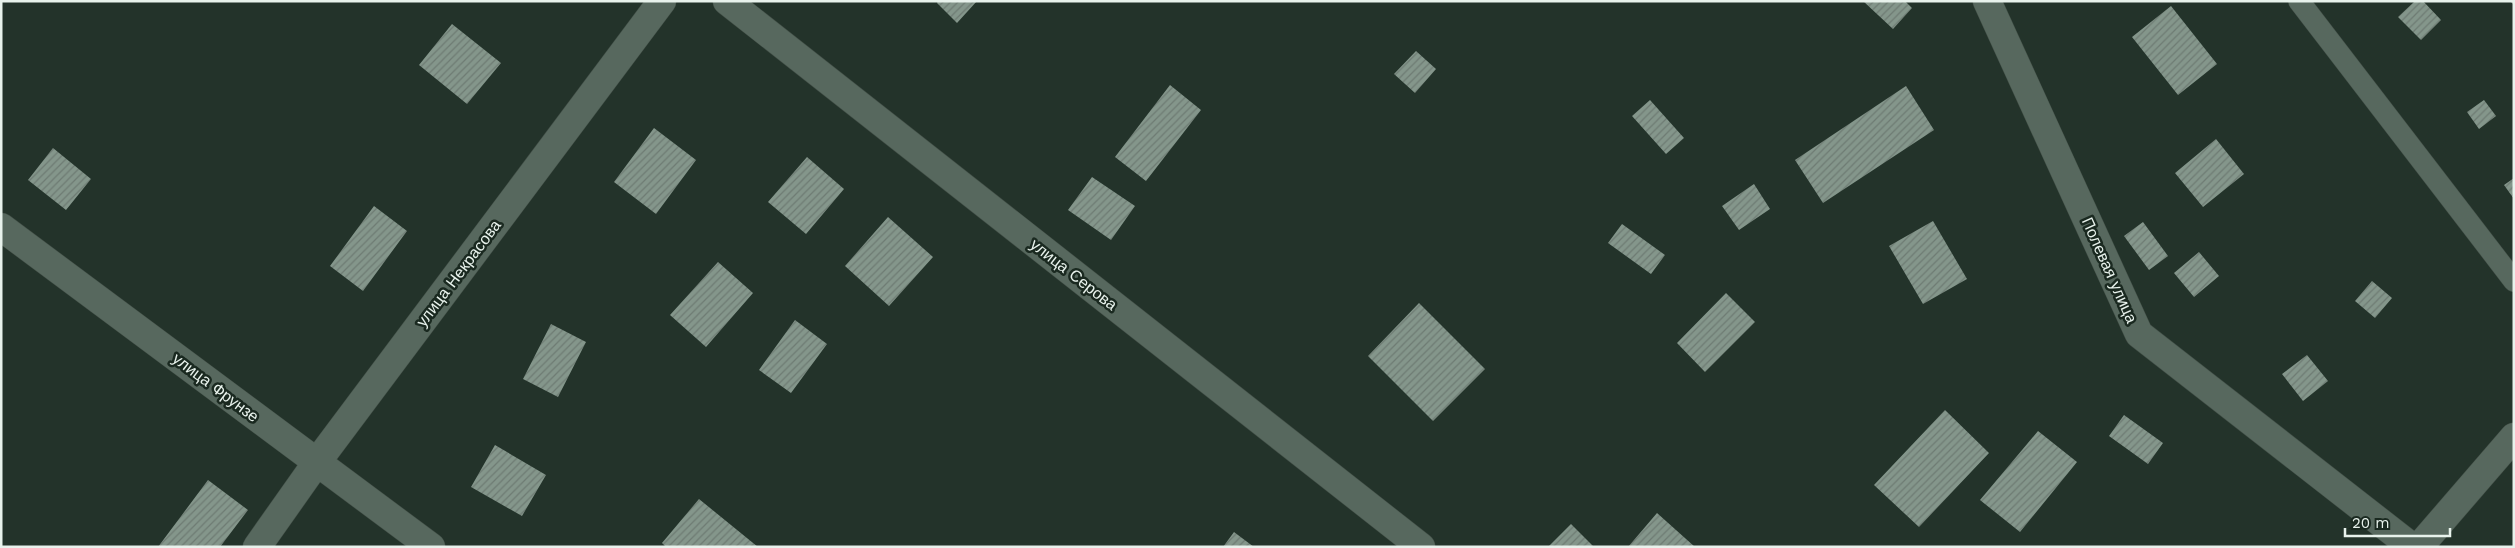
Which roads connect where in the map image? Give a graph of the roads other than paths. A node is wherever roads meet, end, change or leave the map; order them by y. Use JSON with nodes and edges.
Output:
{"nodes":[{"id":1,"x":662,"y":1,"type":"edge"},
{"id":2,"x":727,"y":1,"type":"edge"},
{"id":3,"x":1987,"y":1,"type":"edge"},
{"id":4,"x":2299,"y":1,"type":"edge"},
{"id":5,"x":1,"y":227,"type":"edge"},
{"id":6,"x":2514,"y":281,"type":"edge"},
{"id":7,"x":2514,"y":437,"type":"edge"},
{"id":8,"x":317,"y":462,"type":"junction"},
{"id":9,"x":257,"y":547,"type":"edge"},
{"id":10,"x":431,"y":547,"type":"edge"},
{"id":11,"x":1421,"y":547,"type":"edge"},
{"id":12,"x":2412,"y":547,"type":"edge"},
{"id":13,"x":2419,"y":547,"type":"edge"}],
"edges":[{"from":1,"to":8,"type":"street","name":"улица Некрасова"},
{"from":2,"to":11,"type":"street","name":"улица Серова"},
{"from":3,"to":12,"type":"street","name":"Полевая улица"},
{"from":4,"to":6,"type":"lane"},
{"from":5,"to":8,"type":"street","name":"улица Фрунзе"},
{"from":7,"to":13,"type":"street"},
{"from":8,"to":9,"type":"street","name":"улица Некрасова"},
{"from":8,"to":10,"type":"street","name":"улица Фрунзе"}]}
